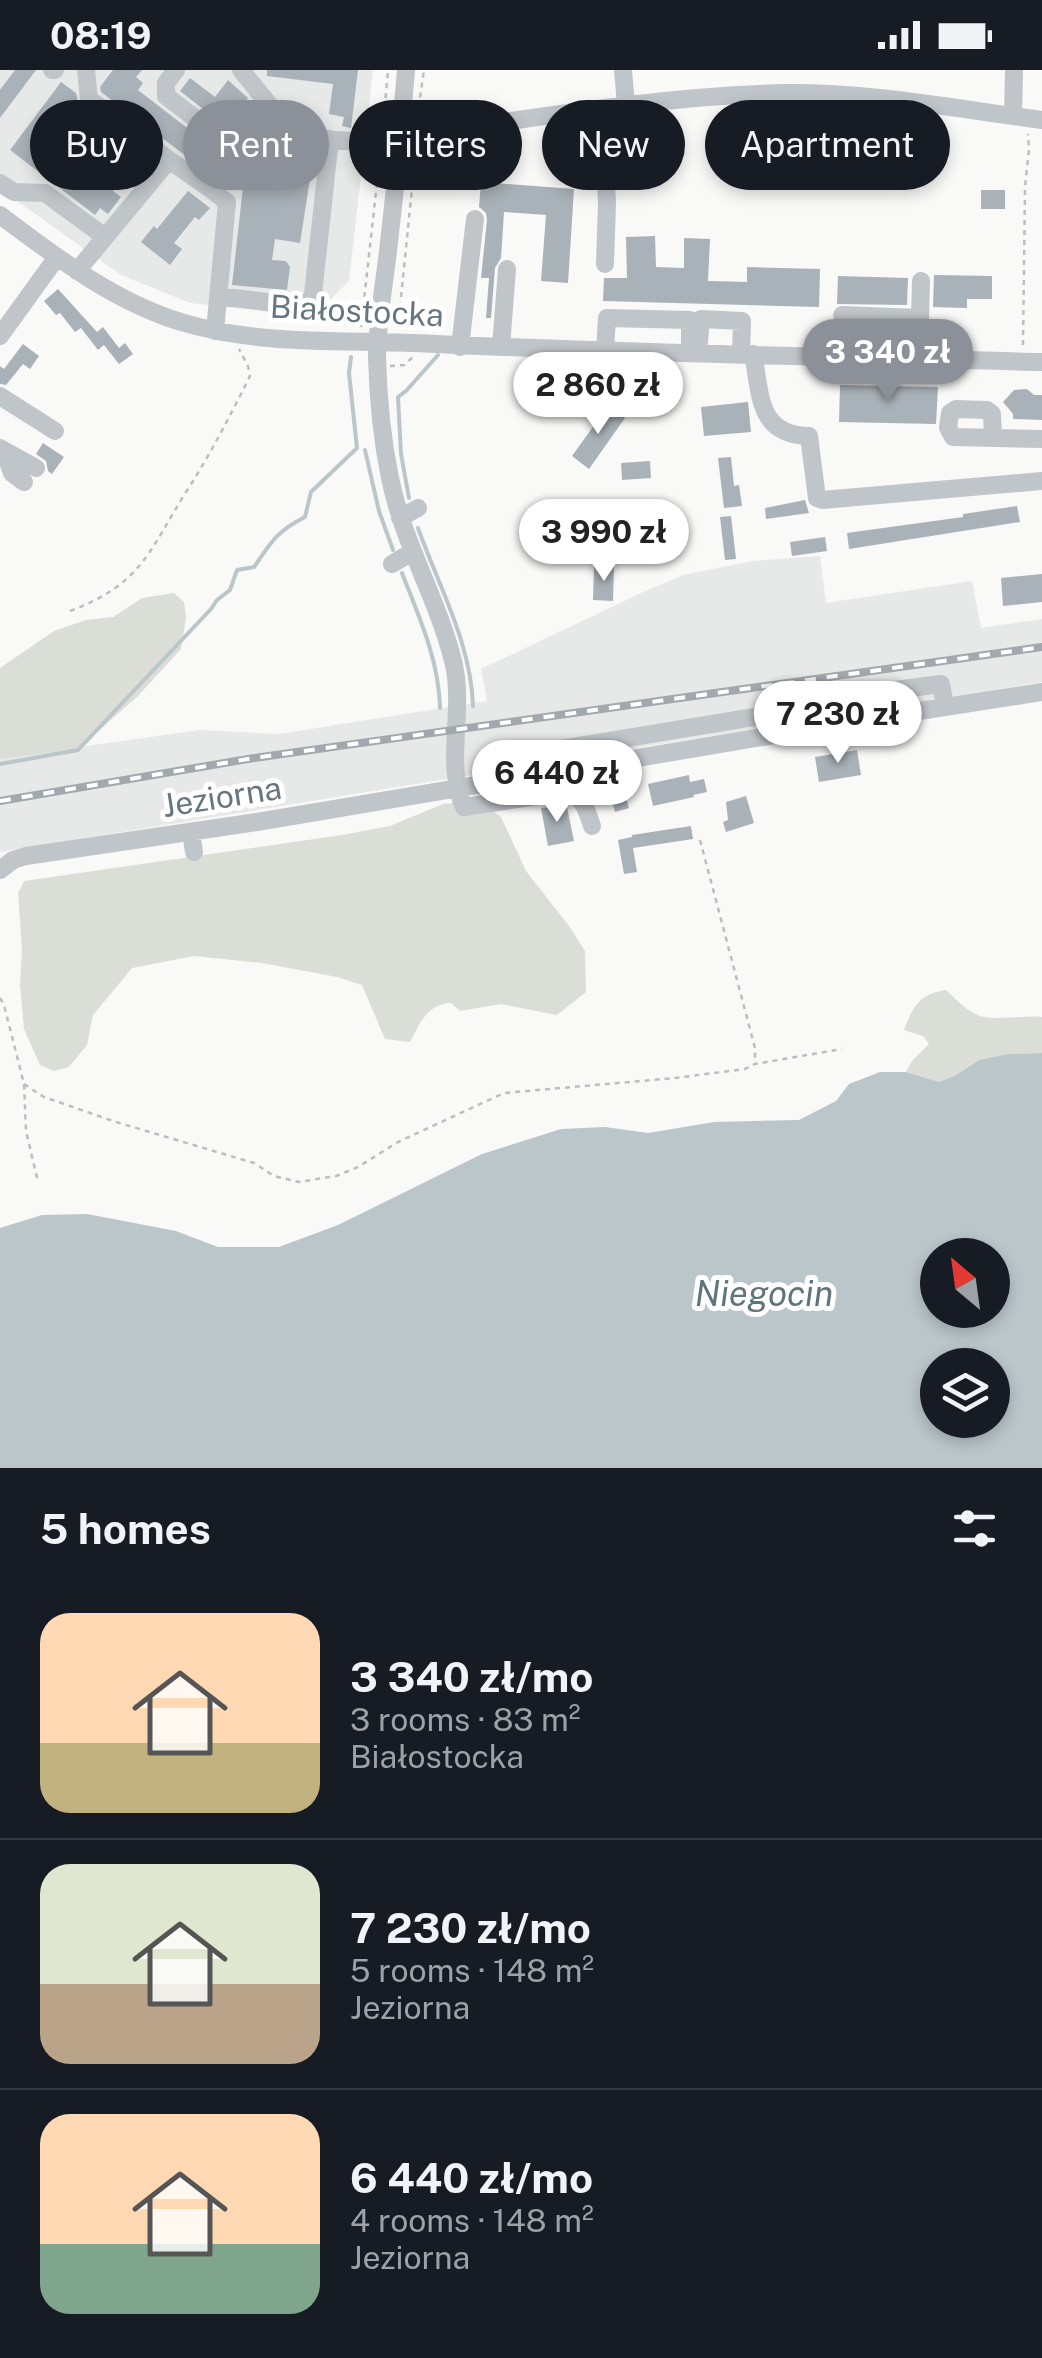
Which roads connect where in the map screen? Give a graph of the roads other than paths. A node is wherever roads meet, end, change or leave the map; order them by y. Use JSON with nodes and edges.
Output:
{"nodes":[{"id":1,"x":86,"y":70,"type":"edge"},
{"id":2,"x":176,"y":70,"type":"edge"},
{"id":3,"x":241,"y":70,"type":"edge"},
{"id":4,"x":406,"y":70,"type":"edge"},
{"id":5,"x":623,"y":70,"type":"edge"},
{"id":6,"x":1014,"y":70,"type":"edge"},
{"id":7,"x":266,"y":100,"type":"edge"},
{"id":8,"x":404,"y":100,"type":"edge"},
{"id":9,"x":626,"y":100,"type":"edge"},
{"id":10,"x":679,"y":100,"type":"edge"},
{"id":11,"x":183,"y":109,"type":"edge"},
{"id":12,"x":1027,"y":118,"type":"edge"},
{"id":13,"x":330,"y":139,"type":"joint"},
{"id":14,"x":349,"y":140,"type":"edge"},
{"id":15,"x":170,"y":160,"type":"junction"},
{"id":16,"x":183,"y":169,"type":"edge"},
{"id":17,"x":0,"y":182,"type":"edge"},
{"id":18,"x":211,"y":190,"type":"edge"},
{"id":19,"x":395,"y":190,"type":"edge"},
{"id":20,"x":605,"y":190,"type":"edge"},
{"id":21,"x":0,"y":215,"type":"edge"},
{"id":22,"x":475,"y":219,"type":"dead end"},
{"id":23,"x":105,"y":236,"type":"junction"},
{"id":24,"x":57,"y":257,"type":"junction"},
{"id":25,"x":604,"y":264,"type":"dead end"},
{"id":26,"x":507,"y":269,"type":"dead end"},
{"id":27,"x":78,"y":271,"type":"junction"},
{"id":28,"x":921,"y":281,"type":"dead end"},
{"id":29,"x":218,"y":296,"type":"junction"},
{"id":30,"x":272,"y":303,"type":"junction"},
{"id":31,"x":842,"y":315,"type":"dead end"},
{"id":32,"x":919,"y":318,"type":"junction"},
{"id":33,"x":215,"y":330,"type":"junction"},
{"id":34,"x":0,"y":336,"type":"edge"},
{"id":35,"x":270,"y":337,"type":"junction"},
{"id":36,"x":378,"y":342,"type":"junction"},
{"id":37,"x":460,"y":346,"type":"junction"},
{"id":38,"x":501,"y":348,"type":"junction"},
{"id":39,"x":604,"y":350,"type":"junction"},
{"id":40,"x":694,"y":352,"type":"junction"},
{"id":41,"x":747,"y":354,"type":"junction"},
{"id":42,"x":919,"y":358,"type":"junction"},
{"id":43,"x":1042,"y":362,"type":"edge"},
{"id":44,"x":0,"y":396,"type":"edge"},
{"id":45,"x":55,"y":431,"type":"dead end"},
{"id":46,"x":994,"y":438,"type":"dead end"},
{"id":47,"x":1042,"y":438,"type":"edge"},
{"id":48,"x":2,"y":449,"type":"edge"},
{"id":49,"x":30,"y":475,"type":"dead end"},
{"id":50,"x":1042,"y":481,"type":"edge"},
{"id":51,"x":418,"y":508,"type":"dead end"},
{"id":52,"x":400,"y":518,"type":"junction"},
{"id":53,"x":412,"y":552,"type":"junction"},
{"id":54,"x":392,"y":564,"type":"dead end"},
{"id":55,"x":1034,"y":694,"type":"edge"},
{"id":56,"x":945,"y":708,"type":"junction"},
{"id":57,"x":510,"y":780,"type":"junction"},
{"id":58,"x":456,"y":789,"type":"junction"},
{"id":59,"x":592,"y":826,"type":"dead end"},
{"id":60,"x":192,"y":832,"type":"junction"},
{"id":61,"x":194,"y":852,"type":"dead end"},
{"id":62,"x":0,"y":870,"type":"edge"}],
"edges":[{"from":1,"to":15,"type":"street"},
{"from":2,"to":11,"type":"street"},
{"from":3,"to":7,"type":"street"},
{"from":4,"to":8,"type":"street"},
{"from":5,"to":9,"type":"street"},
{"from":6,"to":12,"type":"street"},
{"from":10,"to":12,"type":"street"},
{"from":13,"to":14,"type":"street"},
{"from":13,"to":30,"type":"street"},
{"from":15,"to":16,"type":"street"},
{"from":15,"to":23,"type":"street"},
{"from":17,"to":23,"type":"street"},
{"from":18,"to":29,"type":"street"},
{"from":19,"to":36,"type":"street"},
{"from":20,"to":25,"type":"street"},
{"from":21,"to":24,"type":"street","name":"Białostocka"},
{"from":22,"to":37,"type":"street"},
{"from":23,"to":27,"type":"street"},
{"from":24,"to":27,"type":"street","name":"Białostocka"},
{"from":24,"to":34,"type":"street"},
{"from":26,"to":38,"type":"street"},
{"from":27,"to":33,"type":"street","name":"Białostocka"},
{"from":28,"to":32,"type":"street"},
{"from":29,"to":30,"type":"street"},
{"from":29,"to":33,"type":"street"},
{"from":30,"to":35,"type":"street"},
{"from":31,"to":32,"type":"street"},
{"from":32,"to":42,"type":"street"},
{"from":33,"to":35,"type":"street","name":"Białostocka"},
{"from":35,"to":36,"type":"street","name":"Białostocka"},
{"from":36,"to":37,"type":"street","name":"Białostocka"},
{"from":36,"to":52,"type":"street"},
{"from":37,"to":38,"type":"street","name":"Białostocka"},
{"from":38,"to":39,"type":"street","name":"Białostocka"},
{"from":39,"to":40,"type":"street","name":"Białostocka"},
{"from":39,"to":40,"type":"street"},
{"from":40,"to":41,"type":"street","name":"Białostocka"},
{"from":40,"to":41,"type":"street"},
{"from":41,"to":42,"type":"street","name":"Białostocka"},
{"from":41,"to":50,"type":"street"},
{"from":42,"to":43,"type":"street","name":"Białostocka"},
{"from":44,"to":45,"type":"street"},
{"from":46,"to":47,"type":"street"},
{"from":48,"to":49,"type":"street"},
{"from":51,"to":52,"type":"street"},
{"from":52,"to":53,"type":"street"},
{"from":53,"to":54,"type":"street"},
{"from":53,"to":58,"type":"street"},
{"from":55,"to":56,"type":"street","name":"Jeziorna"},
{"from":56,"to":57,"type":"street","name":"Jeziorna"},
{"from":56,"to":57,"type":"street"},
{"from":57,"to":58,"type":"street","name":"Jeziorna"},
{"from":58,"to":59,"type":"street"},
{"from":58,"to":60,"type":"street","name":"Jeziorna"},
{"from":60,"to":61,"type":"street"},
{"from":60,"to":62,"type":"street","name":"Jeziorna"}]}
